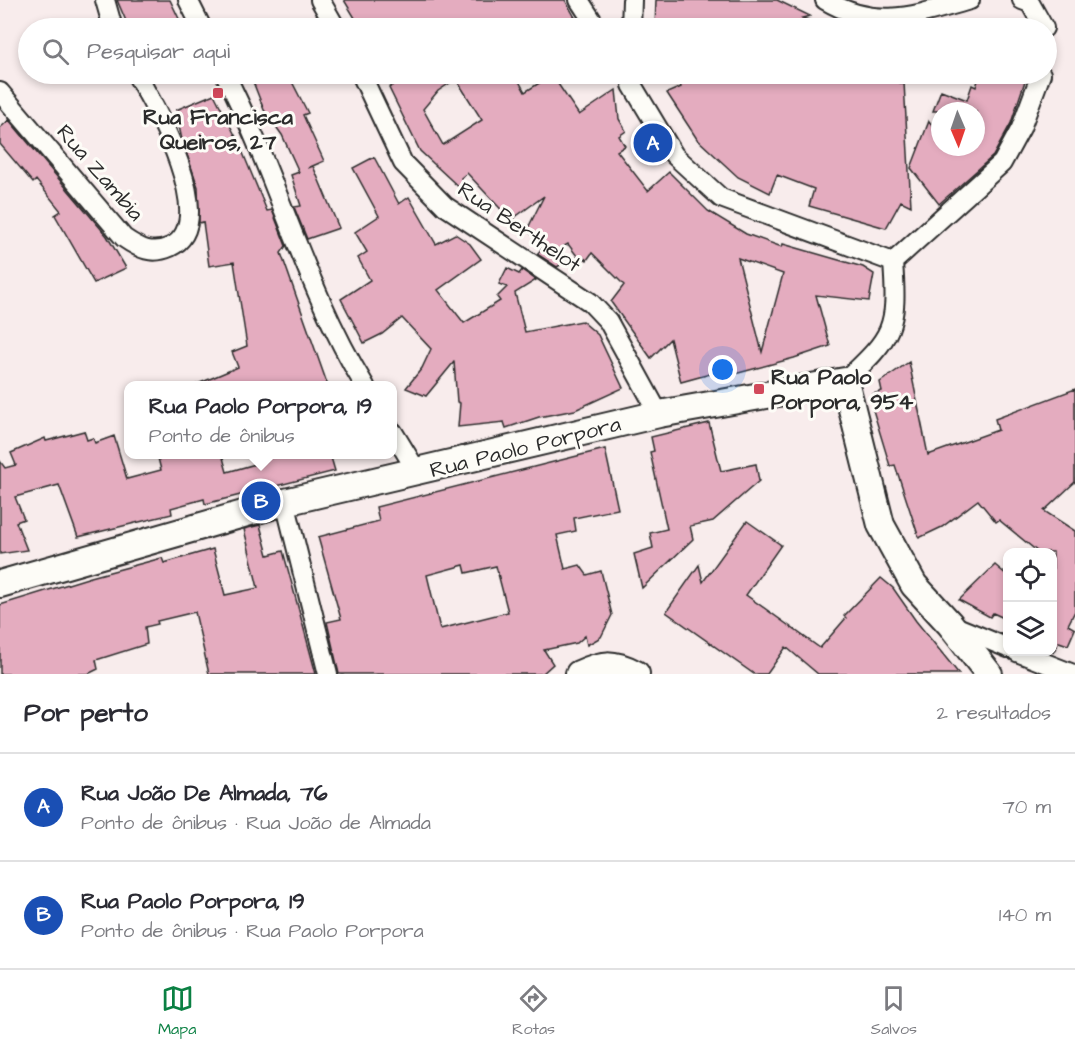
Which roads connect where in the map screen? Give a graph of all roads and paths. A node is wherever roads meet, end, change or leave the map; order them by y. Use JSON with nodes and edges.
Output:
{"nodes":[{"id":1,"x":105,"y":0,"type":"edge"},
{"id":2,"x":188,"y":0,"type":"edge"},
{"id":3,"x":320,"y":0,"type":"edge"},
{"id":4,"x":579,"y":0,"type":"edge"},
{"id":5,"x":632,"y":0,"type":"edge"},
{"id":6,"x":825,"y":0,"type":"edge"},
{"id":7,"x":970,"y":0,"type":"edge"},
{"id":8,"x":1022,"y":0,"type":"edge"},
{"id":9,"x":111,"y":18,"type":"edge"},
{"id":10,"x":197,"y":18,"type":"edge"},
{"id":11,"x":330,"y":18,"type":"edge"},
{"id":12,"x":591,"y":18,"type":"edge"},
{"id":13,"x":631,"y":18,"type":"edge"},
{"id":14,"x":1038,"y":18,"type":"edge"},
{"id":15,"x":142,"y":84,"type":"edge"},
{"id":16,"x":230,"y":84,"type":"edge"},
{"id":17,"x":366,"y":84,"type":"edge"},
{"id":18,"x":634,"y":84,"type":"edge"},
{"id":19,"x":1037,"y":84,"type":"edge"},
{"id":20,"x":0,"y":92,"type":"edge"},
{"id":21,"x":893,"y":262,"type":"junction"},
{"id":22,"x":362,"y":381,"type":"edge"},
{"id":23,"x":845,"y":381,"type":"junction"},
{"id":24,"x":659,"y":414,"type":"junction"},
{"id":25,"x":397,"y":439,"type":"edge"},
{"id":26,"x":418,"y":473,"type":"junction"},
{"id":27,"x":285,"y":502,"type":"junction"},
{"id":28,"x":0,"y":584,"type":"edge"},
{"id":29,"x":950,"y":624,"type":"junction"},
{"id":30,"x":1003,"y":646,"type":"edge"},
{"id":31,"x":1029,"y":656,"type":"edge"},
{"id":32,"x":629,"y":671,"type":"edge"},
{"id":33,"x":328,"y":674,"type":"edge"},
{"id":34,"x":579,"y":674,"type":"edge"},
{"id":35,"x":989,"y":674,"type":"edge"},
{"id":36,"x":1073,"y":674,"type":"edge"}],
"edges":[{"from":1,"to":9,"type":"street"},
{"from":2,"to":10,"type":"street"},
{"from":3,"to":11,"type":"street"},
{"from":4,"to":12,"type":"street"},
{"from":5,"to":13,"type":"street"},
{"from":6,"to":7,"type":"street"},
{"from":8,"to":14,"type":"street"},
{"from":15,"to":20,"type":"street","name":"Rua Zambia"},
{"from":16,"to":22,"type":"street"},
{"from":17,"to":24,"type":"street","name":"Rua Berthelot"},
{"from":18,"to":21,"type":"street"},
{"from":19,"to":21,"type":"street"},
{"from":21,"to":23,"type":"street"},
{"from":23,"to":24,"type":"street","name":"Rua Paolo Porpora"},
{"from":23,"to":29,"type":"street"},
{"from":24,"to":26,"type":"street","name":"Rua Paolo Porpora"},
{"from":25,"to":26,"type":"street"},
{"from":26,"to":27,"type":"street","name":"Rua Paolo Porpora"},
{"from":27,"to":28,"type":"street","name":"Rua Paolo Porpora"},
{"from":27,"to":33,"type":"street"},
{"from":29,"to":30,"type":"street"},
{"from":29,"to":35,"type":"street"},
{"from":31,"to":36,"type":"street"},
{"from":32,"to":34,"type":"street"}]}
